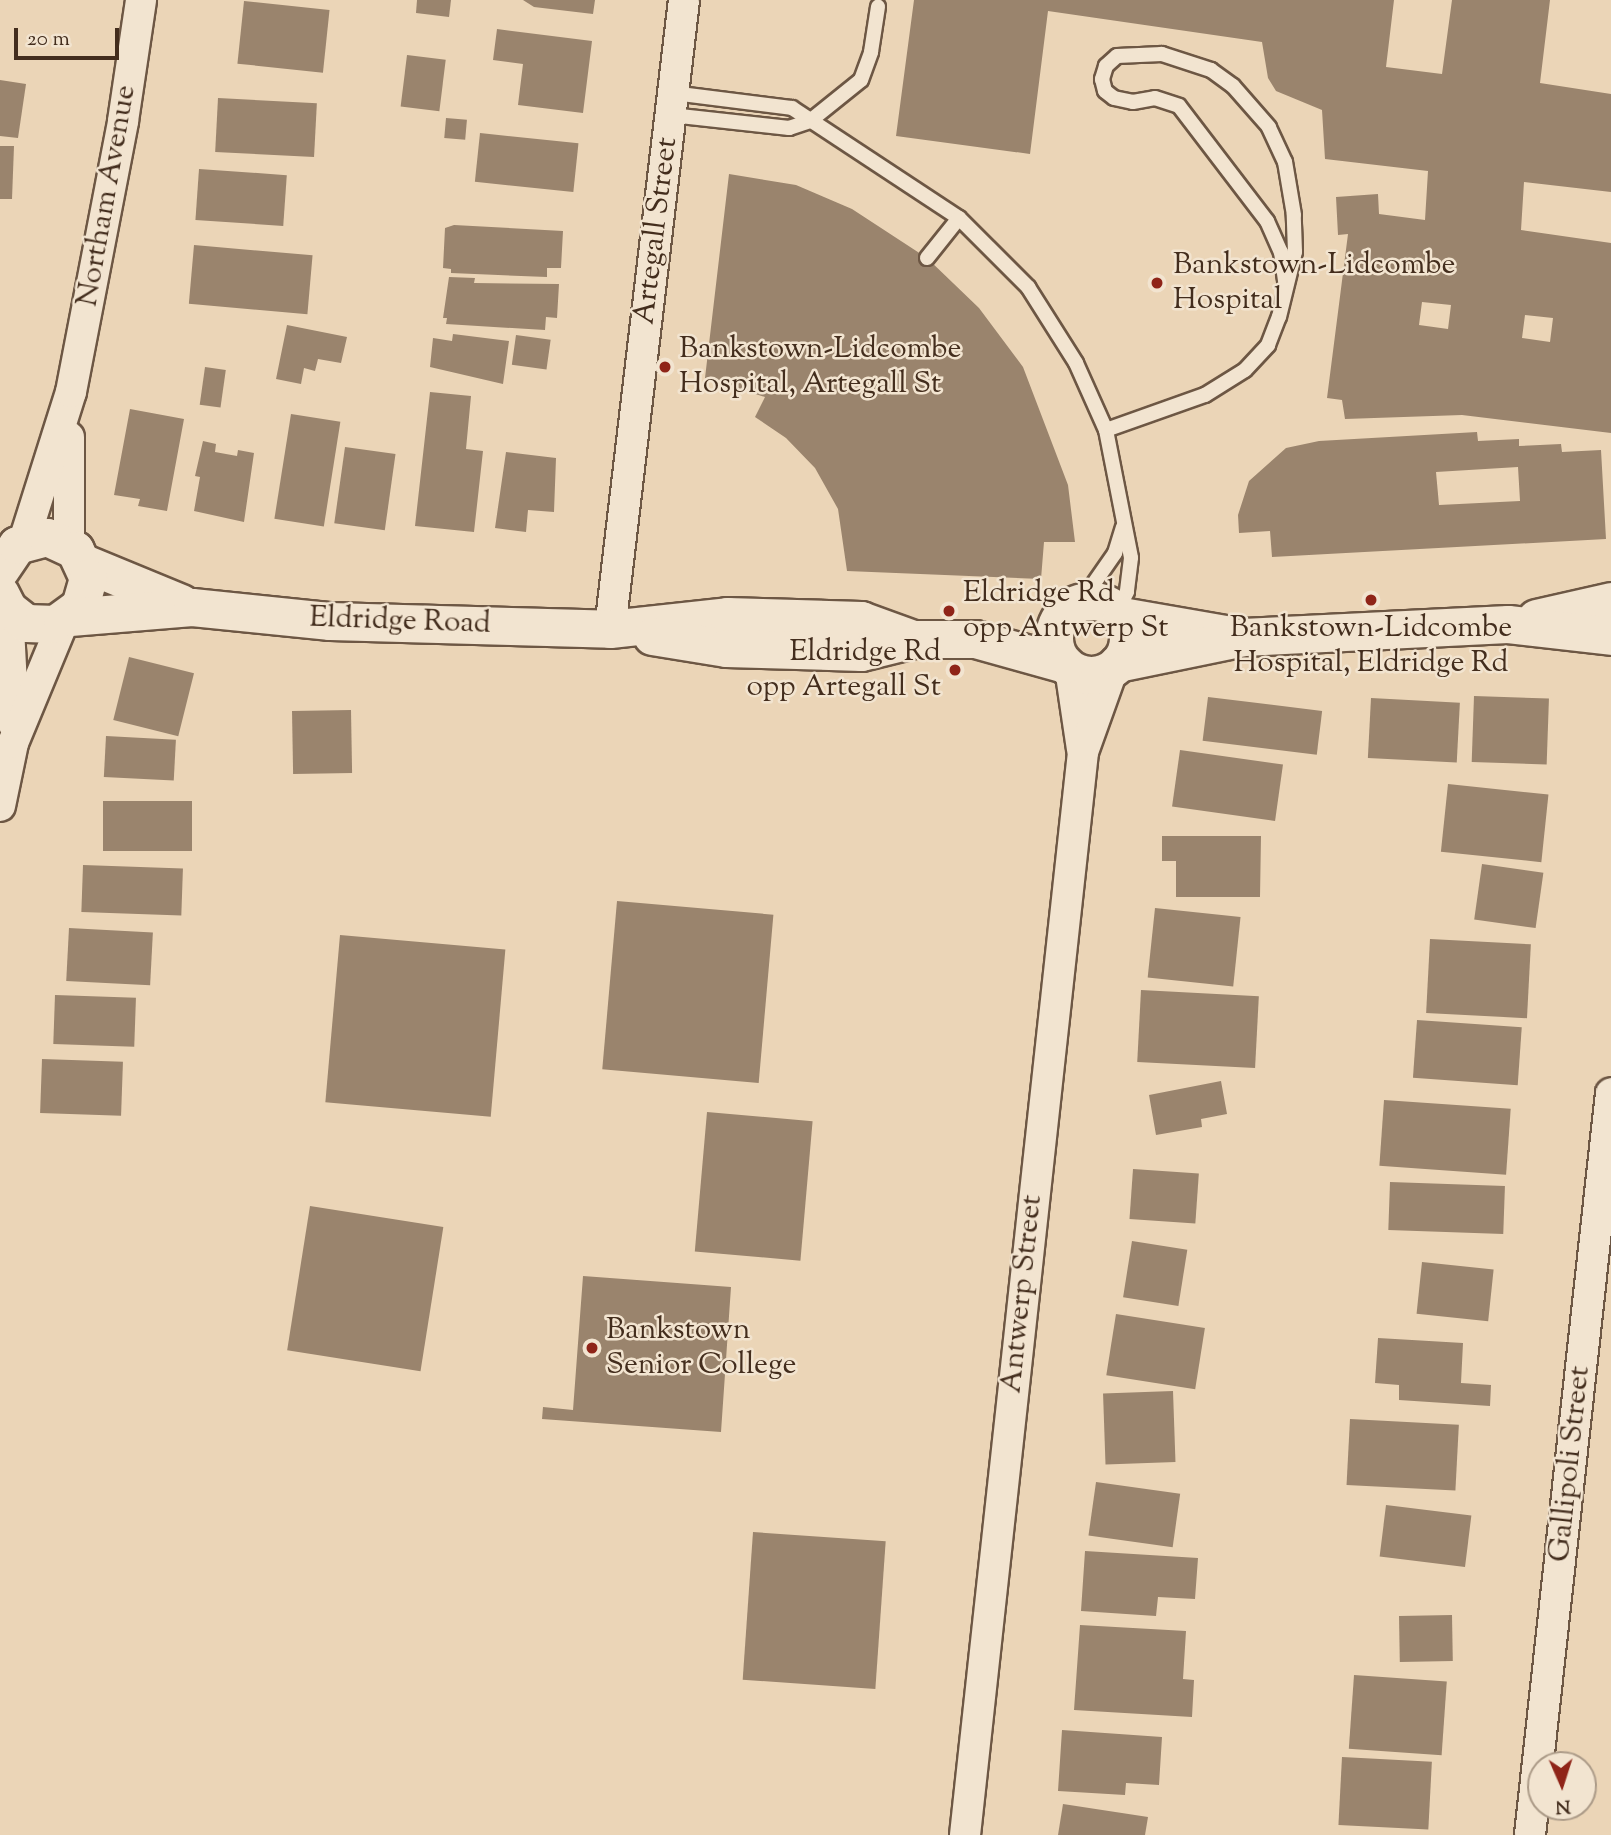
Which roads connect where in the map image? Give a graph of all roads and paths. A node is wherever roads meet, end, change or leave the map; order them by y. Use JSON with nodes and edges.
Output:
{"nodes":[{"id":1,"x":141,"y":0,"type":"edge"},
{"id":2,"x":684,"y":0,"type":"edge"},
{"id":3,"x":878,"y":7,"type":"dead end"},
{"id":4,"x":672,"y":104,"type":"junction"},
{"id":5,"x":810,"y":121,"type":"junction"},
{"id":6,"x":959,"y":218,"type":"junction"},
{"id":7,"x":927,"y":258,"type":"dead end"},
{"id":8,"x":1286,"y":286,"type":"junction"},
{"id":9,"x":71,"y":392,"type":"junction"},
{"id":10,"x":1106,"y":430,"type":"junction"},
{"id":11,"x":1124,"y":525,"type":"junction"},
{"id":12,"x":77,"y":554,"type":"junction"},
{"id":13,"x":5,"y":579,"type":"edge"},
{"id":14,"x":1611,"y":601,"type":"edge"},
{"id":15,"x":1073,"y":606,"type":"junction"},
{"id":16,"x":192,"y":607,"type":"junction"},
{"id":17,"x":1119,"y":613,"type":"junction"},
{"id":18,"x":66,"y":620,"type":"junction"},
{"id":19,"x":1508,"y":624,"type":"junction"},
{"id":20,"x":610,"y":629,"type":"junction"},
{"id":21,"x":1611,"y":636,"type":"edge"},
{"id":22,"x":1243,"y":637,"type":"junction"},
{"id":23,"x":975,"y":639,"type":"junction"},
{"id":24,"x":1068,"y":666,"type":"junction"},
{"id":25,"x":1115,"y":666,"type":"junction"},
{"id":26,"x":13,"y":743,"type":"junction"},
{"id":27,"x":1083,"y":752,"type":"junction"},
{"id":28,"x":0,"y":806,"type":"edge"},
{"id":29,"x":1611,"y":1093,"type":"edge"},
{"id":30,"x":965,"y":1835,"type":"edge"},
{"id":31,"x":1530,"y":1835,"type":"edge"}],
"edges":[{"from":1,"to":9,"type":"street","name":"Northam Avenue"},
{"from":2,"to":4,"type":"street","name":"Artegall Street"},
{"from":3,"to":5,"type":"lane"},
{"from":4,"to":5,"type":"lane"},
{"from":4,"to":5,"type":"lane"},
{"from":4,"to":20,"type":"street","name":"Artegall Street"},
{"from":5,"to":6,"type":"lane"},
{"from":6,"to":7,"type":"lane"},
{"from":6,"to":10,"type":"lane"},
{"from":8,"to":8,"type":"lane"},
{"from":8,"to":10,"type":"lane"},
{"from":9,"to":12,"type":"street","name":"Northam Avenue"},
{"from":9,"to":13,"type":"street","name":"Northam Avenue"},
{"from":10,"to":11,"type":"lane"},
{"from":11,"to":15,"type":"lane"},
{"from":11,"to":17,"type":"lane"},
{"from":12,"to":13,"type":"street"},
{"from":12,"to":16,"type":"street","name":"Eldridge Road"},
{"from":12,"to":18,"type":"street"},
{"from":13,"to":18,"type":"street"},
{"from":13,"to":26,"type":"street","name":"Northam Avenue"},
{"from":14,"to":19,"type":"street"},
{"from":15,"to":17,"type":"street"},
{"from":15,"to":23,"type":"street","name":"Eldridge Road"},
{"from":15,"to":24,"type":"street"},
{"from":16,"to":18,"type":"street","name":"Eldridge Road"},
{"from":16,"to":20,"type":"street","name":"Eldridge Road"},
{"from":17,"to":22,"type":"street"},
{"from":17,"to":25,"type":"street"},
{"from":18,"to":26,"type":"street","name":"Northam Avenue"},
{"from":19,"to":21,"type":"street"},
{"from":19,"to":22,"type":"street"},
{"from":20,"to":23,"type":"street","name":"Eldridge Road"},
{"from":22,"to":25,"type":"street"},
{"from":23,"to":24,"type":"street","name":"Eldridge Road"},
{"from":24,"to":25,"type":"street"},
{"from":24,"to":27,"type":"street","name":"Antwerp Street"},
{"from":25,"to":27,"type":"street","name":"Antwerp Street"},
{"from":26,"to":28,"type":"street","name":"Northam Avenue"},
{"from":27,"to":30,"type":"street","name":"Antwerp Street"},
{"from":29,"to":31,"type":"street","name":"Gallipoli Street"}]}
